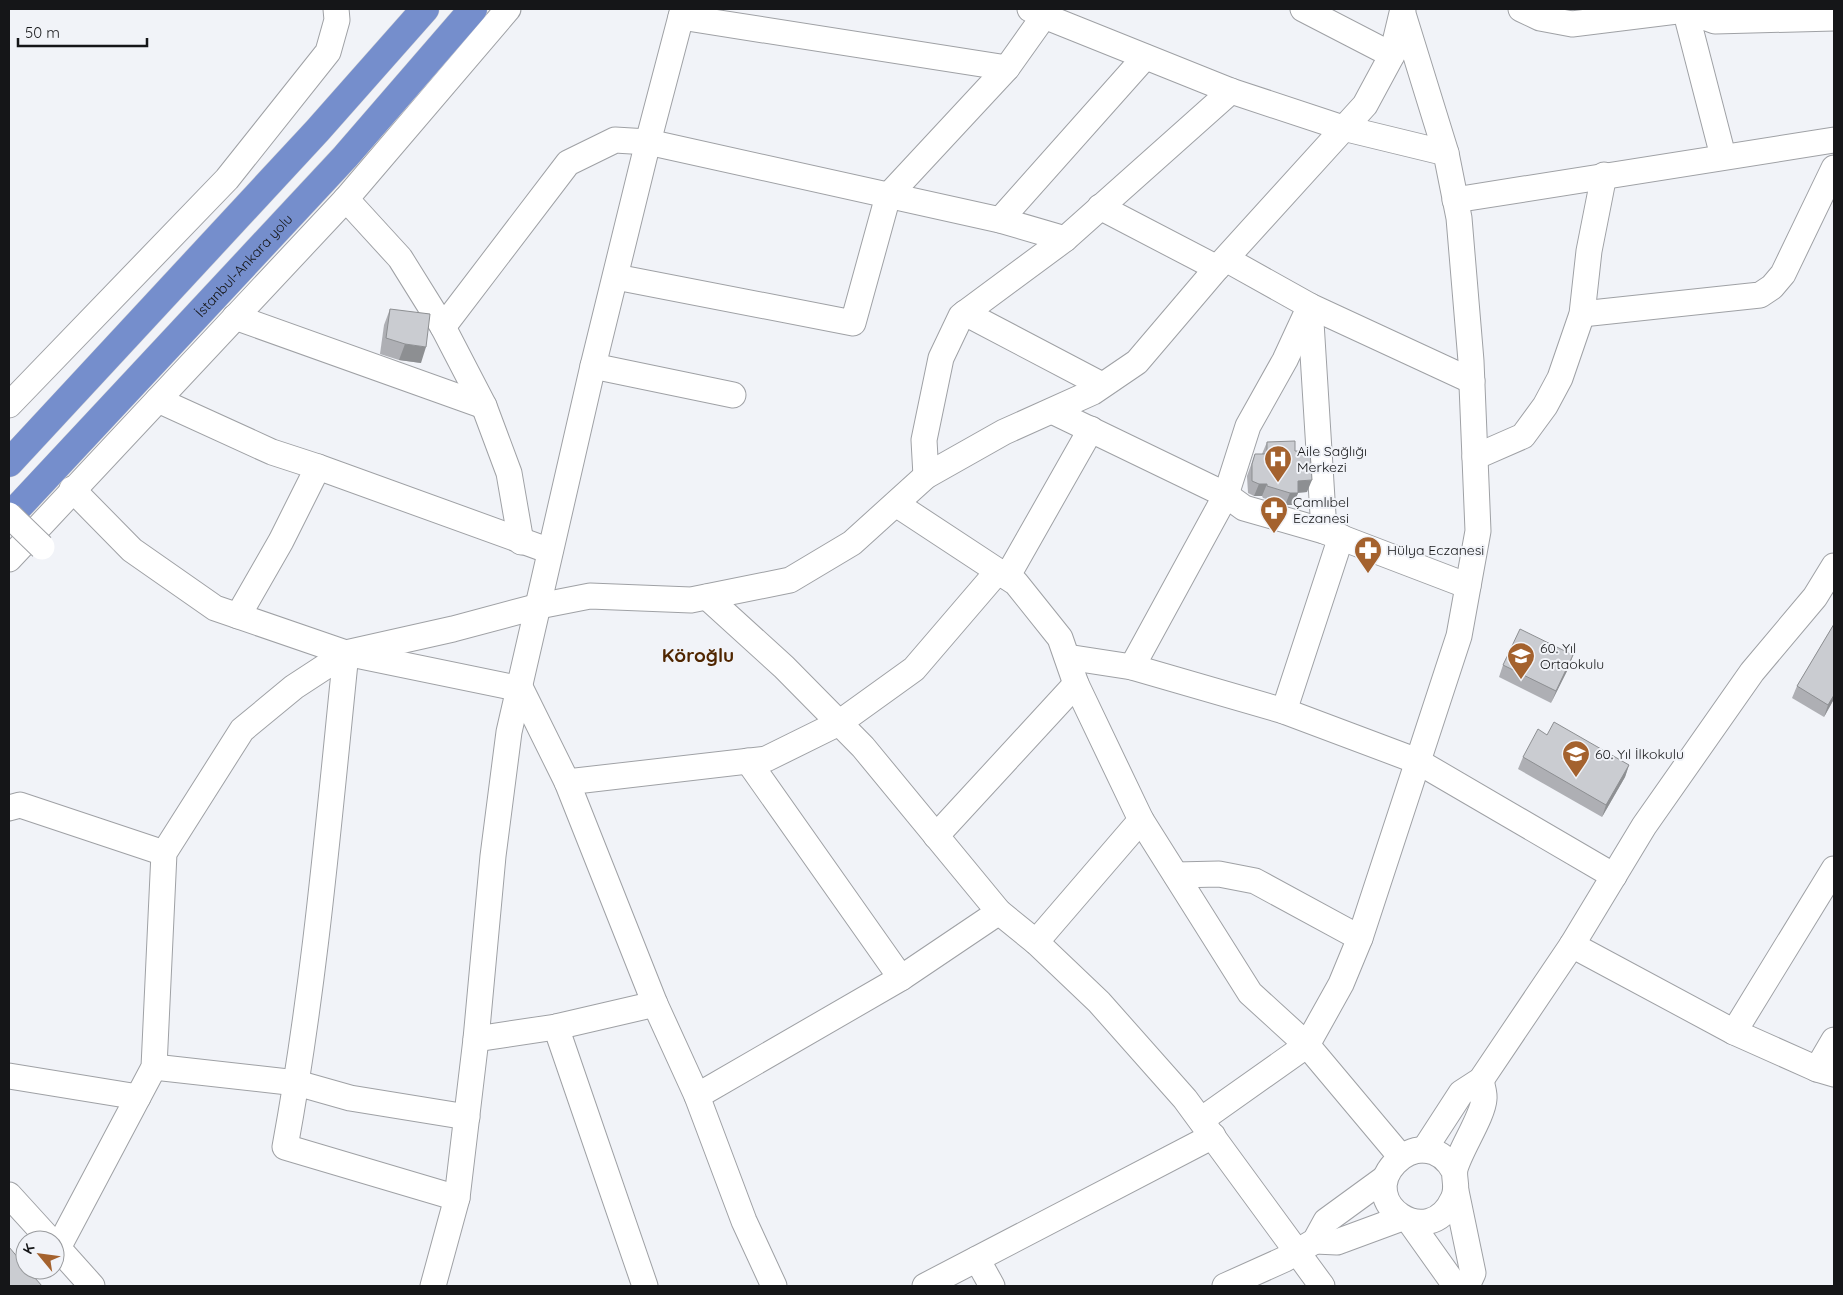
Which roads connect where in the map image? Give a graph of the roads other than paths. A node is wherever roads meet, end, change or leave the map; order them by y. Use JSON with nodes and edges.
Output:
{"nodes":[{"id":1,"x":336,"y":9,"type":"edge"},
{"id":2,"x":425,"y":9,"type":"edge"},
{"id":3,"x":473,"y":9,"type":"edge"},
{"id":4,"x":508,"y":9,"type":"edge"},
{"id":5,"x":1303,"y":9,"type":"edge"},
{"id":6,"x":1521,"y":9,"type":"edge"},
{"id":7,"x":1684,"y":9,"type":"edge"},
{"id":8,"x":1403,"y":11,"type":"edge"},
{"id":9,"x":1037,"y":12,"type":"edge"},
{"id":10,"x":682,"y":13,"type":"edge"},
{"id":11,"x":1807,"y":14,"type":"edge"},
{"id":12,"x":1834,"y":18,"type":"edge"},
{"id":13,"x":1392,"y":55,"type":"junction"},
{"id":14,"x":1145,"y":57,"type":"junction"},
{"id":15,"x":1007,"y":68,"type":"junction"},
{"id":16,"x":1232,"y":91,"type":"junction"},
{"id":17,"x":1344,"y":128,"type":"junction"},
{"id":18,"x":1834,"y":140,"type":"edge"},
{"id":19,"x":648,"y":142,"type":"junction"},
{"id":20,"x":1446,"y":153,"type":"junction"},
{"id":21,"x":1723,"y":156,"type":"junction"},
{"id":22,"x":1834,"y":168,"type":"edge"},
{"id":23,"x":1604,"y":175,"type":"junction"},
{"id":24,"x":888,"y":196,"type":"junction"},
{"id":25,"x":346,"y":199,"type":"junction"},
{"id":26,"x":1455,"y":200,"type":"junction"},
{"id":27,"x":1100,"y":207,"type":"junction"},
{"id":28,"x":1000,"y":220,"type":"junction"},
{"id":29,"x":1065,"y":239,"type":"junction"},
{"id":30,"x":1221,"y":264,"type":"junction"},
{"id":31,"x":616,"y":276,"type":"junction"},
{"id":32,"x":1310,"y":306,"type":"junction"},
{"id":33,"x":965,"y":313,"type":"junction"},
{"id":34,"x":1582,"y":314,"type":"junction"},
{"id":35,"x":235,"y":317,"type":"junction"},
{"id":36,"x":443,"y":328,"type":"junction"},
{"id":37,"x":593,"y":366,"type":"junction"},
{"id":38,"x":1472,"y":381,"type":"junction"},
{"id":39,"x":1102,"y":385,"type":"junction"},
{"id":40,"x":733,"y":395,"type":"dead end"},
{"id":41,"x":158,"y":400,"type":"junction"},
{"id":42,"x":9,"y":405,"type":"edge"},
{"id":43,"x":484,"y":406,"type":"junction"},
{"id":44,"x":1052,"y":410,"type":"junction"},
{"id":45,"x":1091,"y":429,"type":"junction"},
{"id":46,"x":1475,"y":457,"type":"junction"},
{"id":47,"x":9,"y":463,"type":"edge"},
{"id":48,"x":318,"y":467,"type":"junction"},
{"id":49,"x":926,"y":476,"type":"junction"},
{"id":50,"x":72,"y":489,"type":"junction"},
{"id":51,"x":1226,"y":494,"type":"junction"},
{"id":52,"x":896,"y":504,"type":"junction"},
{"id":53,"x":9,"y":516,"type":"edge"},
{"id":54,"x":1332,"y":534,"type":"junction"},
{"id":55,"x":521,"y":542,"type":"junction"},
{"id":56,"x":42,"y":547,"type":"dead end"},
{"id":57,"x":550,"y":551,"type":"junction"},
{"id":58,"x":9,"y":559,"type":"edge"},
{"id":59,"x":1834,"y":566,"type":"edge"},
{"id":60,"x":1003,"y":574,"type":"junction"},
{"id":61,"x":1468,"y":586,"type":"junction"},
{"id":62,"x":707,"y":597,"type":"junction"},
{"id":63,"x":1825,"y":602,"type":"edge"},
{"id":64,"x":539,"y":606,"type":"junction"},
{"id":65,"x":238,"y":616,"type":"junction"},
{"id":66,"x":346,"y":653,"type":"junction"},
{"id":67,"x":1067,"y":657,"type":"junction"},
{"id":68,"x":1132,"y":667,"type":"junction"},
{"id":69,"x":1076,"y":684,"type":"junction"},
{"id":70,"x":521,"y":689,"type":"junction"},
{"id":71,"x":1284,"y":711,"type":"junction"},
{"id":72,"x":839,"y":723,"type":"junction"},
{"id":73,"x":1417,"y":760,"type":"junction"},
{"id":74,"x":748,"y":761,"type":"junction"},
{"id":75,"x":566,"y":782,"type":"junction"},
{"id":76,"x":9,"y":808,"type":"edge"},
{"id":77,"x":1141,"y":820,"type":"junction"},
{"id":78,"x":936,"y":836,"type":"junction"},
{"id":79,"x":164,"y":853,"type":"junction"},
{"id":80,"x":1834,"y":869,"type":"edge"},
{"id":81,"x":1176,"y":875,"type":"junction"},
{"id":82,"x":1614,"y":876,"type":"junction"},
{"id":83,"x":999,"y":912,"type":"junction"},
{"id":84,"x":1360,"y":938,"type":"junction"},
{"id":85,"x":1036,"y":942,"type":"junction"},
{"id":86,"x":1572,"y":945,"type":"junction"},
{"id":87,"x":900,"y":978,"type":"junction"},
{"id":88,"x":655,"y":1004,"type":"junction"},
{"id":89,"x":556,"y":1027,"type":"junction"},
{"id":90,"x":1734,"y":1032,"type":"junction"},
{"id":91,"x":476,"y":1039,"type":"junction"},
{"id":92,"x":1834,"y":1040,"type":"edge"},
{"id":93,"x":1307,"y":1045,"type":"junction"},
{"id":94,"x":154,"y":1068,"type":"junction"},
{"id":95,"x":1826,"y":1072,"type":"edge"},
{"id":96,"x":9,"y":1076,"type":"edge"},
{"id":97,"x":1481,"y":1080,"type":"junction"},
{"id":98,"x":297,"y":1083,"type":"junction"},
{"id":99,"x":697,"y":1096,"type":"junction"},
{"id":100,"x":138,"y":1097,"type":"junction"},
{"id":101,"x":467,"y":1117,"type":"junction"},
{"id":102,"x":1207,"y":1128,"type":"junction"},
{"id":103,"x":1424,"y":1150,"type":"junction"},
{"id":104,"x":1401,"y":1158,"type":"junction"},
{"id":105,"x":1385,"y":1178,"type":"junction"},
{"id":106,"x":1455,"y":1181,"type":"junction"},
{"id":107,"x":9,"y":1195,"type":"edge"},
{"id":108,"x":457,"y":1198,"type":"junction"},
{"id":109,"x":1406,"y":1220,"type":"junction"},
{"id":110,"x":40,"y":1230,"type":"edge"},
{"id":111,"x":63,"y":1230,"type":"edge"},
{"id":112,"x":1306,"y":1246,"type":"junction"},
{"id":113,"x":65,"y":1257,"type":"edge"},
{"id":114,"x":977,"y":1259,"type":"junction"},
{"id":115,"x":769,"y":1285,"type":"edge"},
{"id":116,"x":92,"y":1286,"type":"edge"},
{"id":117,"x":433,"y":1286,"type":"edge"},
{"id":118,"x":645,"y":1286,"type":"edge"},
{"id":119,"x":925,"y":1286,"type":"edge"},
{"id":120,"x":992,"y":1286,"type":"edge"},
{"id":121,"x":1225,"y":1286,"type":"edge"},
{"id":122,"x":1322,"y":1286,"type":"edge"},
{"id":123,"x":1458,"y":1286,"type":"edge"},
{"id":124,"x":1468,"y":1286,"type":"edge"}],
"edges":[{"from":1,"to":42,"type":"street"},
{"from":2,"to":47,"type":"highway"},
{"from":3,"to":53,"type":"highway","name":"İstanbul-Ankara yolu"},
{"from":4,"to":25,"type":"street"},
{"from":5,"to":13,"type":"street"},
{"from":6,"to":7,"type":"street"},
{"from":7,"to":11,"type":"street"},
{"from":7,"to":21,"type":"street"},
{"from":8,"to":13,"type":"street"},
{"from":8,"to":20,"type":"street"},
{"from":9,"to":14,"type":"street"},
{"from":9,"to":15,"type":"street"},
{"from":10,"to":15,"type":"street"},
{"from":10,"to":19,"type":"street"},
{"from":11,"to":12,"type":"street"},
{"from":13,"to":17,"type":"street"},
{"from":14,"to":16,"type":"street"},
{"from":14,"to":28,"type":"street"},
{"from":15,"to":24,"type":"street"},
{"from":16,"to":17,"type":"street"},
{"from":16,"to":27,"type":"street"},
{"from":17,"to":20,"type":"street"},
{"from":17,"to":30,"type":"street"},
{"from":18,"to":21,"type":"street"},
{"from":19,"to":24,"type":"street"},
{"from":19,"to":31,"type":"street"},
{"from":19,"to":36,"type":"street"},
{"from":20,"to":26,"type":"street"},
{"from":21,"to":23,"type":"street"},
{"from":22,"to":34,"type":"street"},
{"from":23,"to":26,"type":"street"},
{"from":23,"to":34,"type":"street"},
{"from":24,"to":28,"type":"street"},
{"from":24,"to":31,"type":"street"},
{"from":25,"to":35,"type":"street"},
{"from":25,"to":36,"type":"street"},
{"from":26,"to":38,"type":"street"},
{"from":27,"to":29,"type":"street"},
{"from":27,"to":30,"type":"street"},
{"from":28,"to":29,"type":"street"},
{"from":29,"to":33,"type":"street"},
{"from":30,"to":32,"type":"street"},
{"from":30,"to":39,"type":"street"},
{"from":31,"to":37,"type":"street"},
{"from":32,"to":38,"type":"street"},
{"from":32,"to":51,"type":"street"},
{"from":32,"to":54,"type":"street"},
{"from":33,"to":39,"type":"street"},
{"from":33,"to":49,"type":"street"},
{"from":34,"to":46,"type":"street"},
{"from":35,"to":41,"type":"street"},
{"from":35,"to":43,"type":"street"},
{"from":36,"to":43,"type":"street"},
{"from":37,"to":40,"type":"street"},
{"from":37,"to":57,"type":"street"},
{"from":38,"to":46,"type":"street"},
{"from":39,"to":44,"type":"street"},
{"from":41,"to":48,"type":"street"},
{"from":41,"to":50,"type":"street"},
{"from":43,"to":55,"type":"street"},
{"from":44,"to":45,"type":"street"},
{"from":44,"to":49,"type":"street"},
{"from":45,"to":51,"type":"street"},
{"from":45,"to":60,"type":"street"},
{"from":46,"to":61,"type":"street"},
{"from":48,"to":55,"type":"street"},
{"from":48,"to":65,"type":"street"},
{"from":49,"to":52,"type":"street"},
{"from":50,"to":58,"type":"street"},
{"from":50,"to":65,"type":"street"},
{"from":51,"to":54,"type":"street"},
{"from":51,"to":68,"type":"street"},
{"from":52,"to":60,"type":"street"},
{"from":52,"to":62,"type":"street"},
{"from":53,"to":56,"type":"street","bridge":true},
{"from":54,"to":61,"type":"street"},
{"from":54,"to":71,"type":"street"},
{"from":55,"to":57,"type":"street"},
{"from":57,"to":64,"type":"street"},
{"from":59,"to":63,"type":"street"},
{"from":60,"to":67,"type":"street"},
{"from":60,"to":72,"type":"street"},
{"from":61,"to":73,"type":"street"},
{"from":62,"to":64,"type":"street"},
{"from":62,"to":72,"type":"street"},
{"from":63,"to":82,"type":"street"},
{"from":64,"to":66,"type":"street"},
{"from":64,"to":70,"type":"street"},
{"from":65,"to":66,"type":"street"},
{"from":66,"to":70,"type":"street"},
{"from":66,"to":79,"type":"street"},
{"from":66,"to":98,"type":"street"},
{"from":67,"to":68,"type":"street"},
{"from":67,"to":69,"type":"street"},
{"from":68,"to":71,"type":"street"},
{"from":69,"to":77,"type":"street"},
{"from":69,"to":78,"type":"street"},
{"from":70,"to":75,"type":"street"},
{"from":70,"to":91,"type":"street"},
{"from":71,"to":73,"type":"street"},
{"from":72,"to":74,"type":"street"},
{"from":72,"to":78,"type":"street"},
{"from":73,"to":82,"type":"street"},
{"from":73,"to":84,"type":"street"},
{"from":74,"to":75,"type":"street"},
{"from":74,"to":87,"type":"street"},
{"from":75,"to":88,"type":"street"},
{"from":76,"to":79,"type":"street"},
{"from":77,"to":81,"type":"street"},
{"from":77,"to":85,"type":"street"},
{"from":78,"to":83,"type":"street"},
{"from":79,"to":94,"type":"street"},
{"from":80,"to":90,"type":"street"},
{"from":81,"to":84,"type":"street"},
{"from":81,"to":93,"type":"street"},
{"from":82,"to":86,"type":"street"},
{"from":83,"to":85,"type":"street"},
{"from":83,"to":87,"type":"street"},
{"from":84,"to":93,"type":"street"},
{"from":85,"to":102,"type":"street"},
{"from":86,"to":90,"type":"street"},
{"from":86,"to":97,"type":"street"},
{"from":87,"to":99,"type":"street"},
{"from":88,"to":89,"type":"street"},
{"from":88,"to":99,"type":"street"},
{"from":89,"to":91,"type":"street"},
{"from":89,"to":118,"type":"street"},
{"from":90,"to":95,"type":"street"},
{"from":91,"to":101,"type":"street"},
{"from":92,"to":95,"type":"street"},
{"from":93,"to":102,"type":"street"},
{"from":93,"to":104,"type":"street"},
{"from":94,"to":98,"type":"street"},
{"from":94,"to":100,"type":"street"},
{"from":96,"to":100,"type":"street"},
{"from":97,"to":103,"type":"street"},
{"from":97,"to":106,"type":"street"},
{"from":98,"to":101,"type":"street"},
{"from":98,"to":108,"type":"street"},
{"from":99,"to":115,"type":"street"},
{"from":100,"to":111,"type":"street"},
{"from":101,"to":108,"type":"street"},
{"from":102,"to":112,"type":"street"},
{"from":102,"to":114,"type":"street"},
{"from":103,"to":104,"type":"street"},
{"from":103,"to":106,"type":"street"},
{"from":104,"to":105,"type":"street"},
{"from":105,"to":109,"type":"street"},
{"from":105,"to":112,"type":"street"},
{"from":106,"to":109,"type":"street"},
{"from":106,"to":124,"type":"street"},
{"from":107,"to":110,"type":"street"},
{"from":108,"to":117,"type":"street"},
{"from":109,"to":112,"type":"street"},
{"from":109,"to":123,"type":"street"},
{"from":112,"to":121,"type":"street"},
{"from":112,"to":122,"type":"street"},
{"from":113,"to":116,"type":"street"},
{"from":114,"to":119,"type":"street"},
{"from":114,"to":120,"type":"street"}]}
